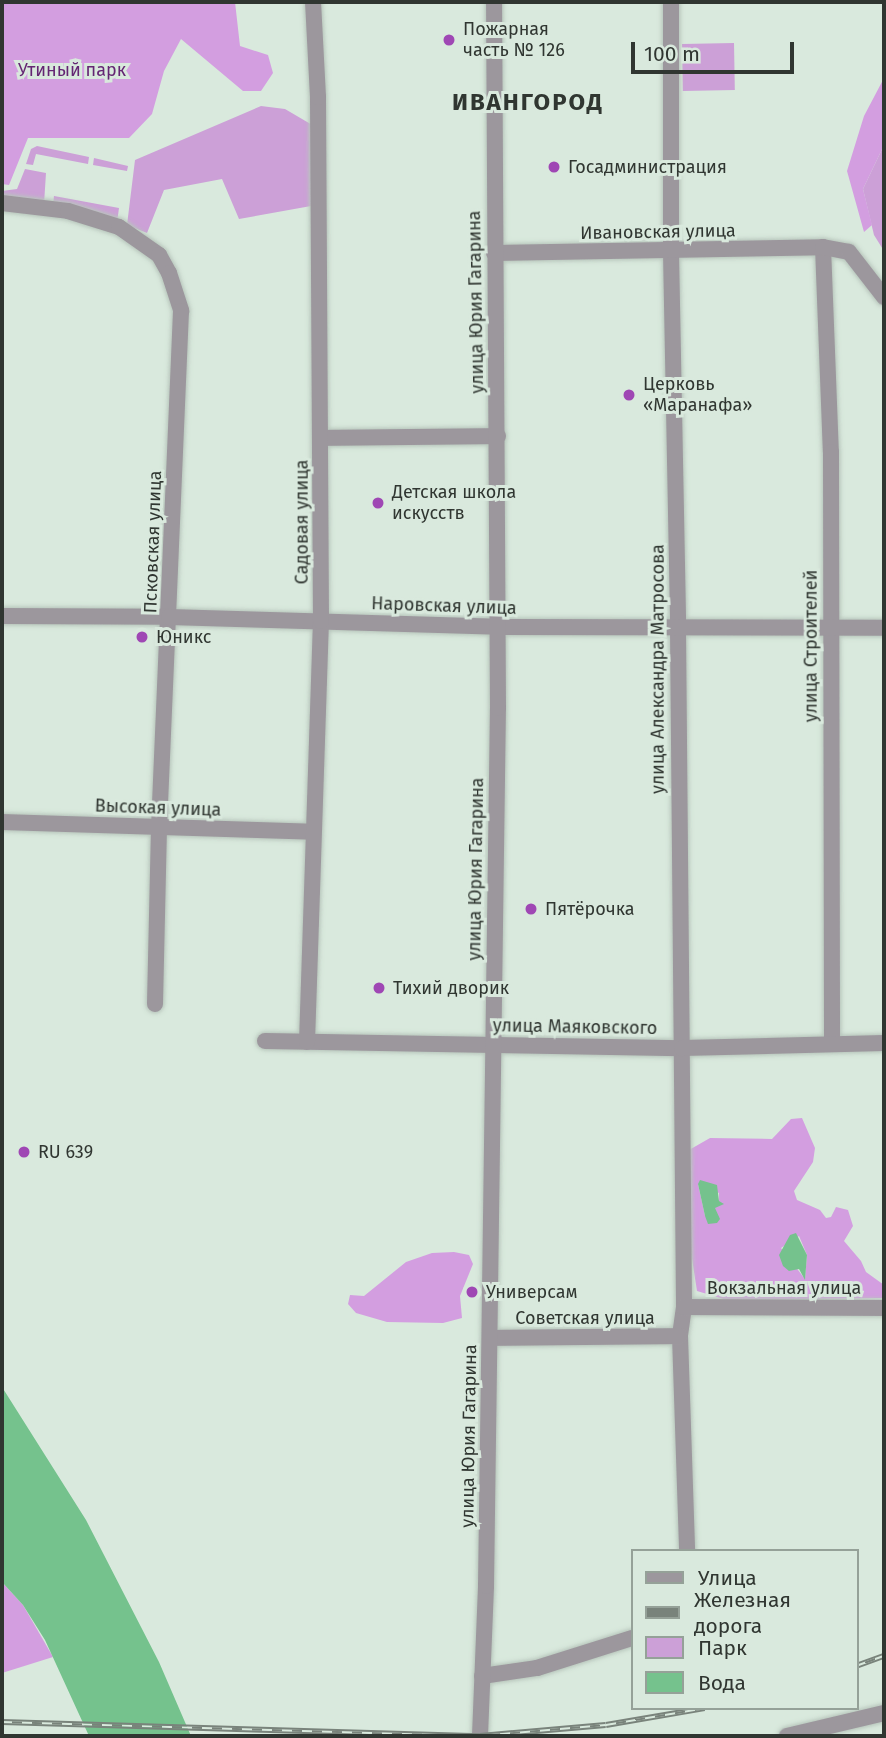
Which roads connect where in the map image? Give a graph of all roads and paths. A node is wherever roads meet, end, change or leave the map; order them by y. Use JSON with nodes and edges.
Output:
{"nodes":[{"id":1,"x":313,"y":2,"type":"edge"},
{"id":2,"x":494,"y":2,"type":"edge"},
{"id":3,"x":671,"y":2,"type":"edge"},
{"id":4,"x":2,"y":202,"type":"edge"},
{"id":5,"x":823,"y":247,"type":"junction"},
{"id":6,"x":671,"y":252,"type":"junction"},
{"id":7,"x":494,"y":253,"type":"junction"},
{"id":8,"x":884,"y":297,"type":"edge"},
{"id":9,"x":498,"y":436,"type":"junction"},
{"id":10,"x":321,"y":438,"type":"junction"},
{"id":11,"x":2,"y":616,"type":"edge"},
{"id":12,"x":169,"y":617,"type":"junction"},
{"id":13,"x":321,"y":621,"type":"junction"},
{"id":14,"x":498,"y":627,"type":"junction"},
{"id":15,"x":830,"y":628,"type":"junction"},
{"id":16,"x":884,"y":628,"type":"edge"},
{"id":17,"x":678,"y":629,"type":"junction"},
{"id":18,"x":2,"y":822,"type":"edge"},
{"id":19,"x":159,"y":827,"type":"junction"},
{"id":20,"x":313,"y":832,"type":"junction"},
{"id":21,"x":155,"y":1004,"type":"dead end"},
{"id":22,"x":265,"y":1041,"type":"dead end"},
{"id":23,"x":307,"y":1042,"type":"junction"},
{"id":24,"x":832,"y":1044,"type":"junction"},
{"id":25,"x":884,"y":1044,"type":"edge"},
{"id":26,"x":493,"y":1045,"type":"junction"},
{"id":27,"x":682,"y":1048,"type":"junction"},
{"id":28,"x":684,"y":1307,"type":"junction"},
{"id":29,"x":884,"y":1308,"type":"edge"},
{"id":30,"x":680,"y":1336,"type":"junction"},
{"id":31,"x":490,"y":1338,"type":"junction"},
{"id":32,"x":687,"y":1549,"type":"edge"},
{"id":33,"x":630,"y":1639,"type":"edge"},
{"id":34,"x":482,"y":1676,"type":"junction"},
{"id":35,"x":884,"y":1713,"type":"edge"},
{"id":36,"x":480,"y":1736,"type":"edge"},
{"id":37,"x":787,"y":1736,"type":"edge"}],
"edges":[{"from":1,"to":10,"type":"street","name":"Садовая улица"},
{"from":2,"to":7,"type":"street","name":"улица Юрия Гагарина"},
{"from":3,"to":6,"type":"street","name":"улица Александра Матросова"},
{"from":4,"to":12,"type":"street","name":"Псковская улица"},
{"from":5,"to":6,"type":"street","name":"Ивановская улица"},
{"from":5,"to":8,"type":"street"},
{"from":5,"to":15,"type":"street","name":"улица Строителей"},
{"from":6,"to":7,"type":"street","name":"Ивановская улица"},
{"from":6,"to":17,"type":"street","name":"улица Александра Матросова"},
{"from":7,"to":9,"type":"street","name":"улица Юрия Гагарина"},
{"from":9,"to":10,"type":"street"},
{"from":9,"to":14,"type":"street","name":"улица Юрия Гагарина"},
{"from":10,"to":13,"type":"street","name":"Садовая улица"},
{"from":11,"to":12,"type":"street","name":"Наровская улица"},
{"from":12,"to":13,"type":"street","name":"Наровская улица"},
{"from":12,"to":19,"type":"street","name":"Псковская улица"},
{"from":13,"to":14,"type":"street","name":"Наровская улица"},
{"from":13,"to":20,"type":"street","name":"Садовая улица"},
{"from":14,"to":17,"type":"street","name":"Наровская улица"},
{"from":14,"to":26,"type":"street","name":"улица Юрия Гагарина"},
{"from":15,"to":16,"type":"street","name":"Наровская улица"},
{"from":15,"to":17,"type":"street","name":"Наровская улица"},
{"from":15,"to":24,"type":"street","name":"улица Строителей"},
{"from":17,"to":27,"type":"street","name":"улица Александра Матросова"},
{"from":18,"to":19,"type":"street","name":"Высокая улица"},
{"from":19,"to":20,"type":"street","name":"Высокая улица"},
{"from":19,"to":21,"type":"street","name":"Псковская улица"},
{"from":20,"to":23,"type":"street","name":"Садовая улица"},
{"from":22,"to":23,"type":"street","name":"улица Маяковского"},
{"from":23,"to":26,"type":"street","name":"улица Маяковского"},
{"from":24,"to":25,"type":"street","name":"улица Маяковского"},
{"from":24,"to":27,"type":"street","name":"улица Маяковского"},
{"from":26,"to":27,"type":"street","name":"улица Маяковского"},
{"from":26,"to":31,"type":"street","name":"улица Юрия Гагарина"},
{"from":27,"to":28,"type":"street","name":"улица Александра Матросова"},
{"from":28,"to":29,"type":"street","name":"Вокзальная улица"},
{"from":28,"to":30,"type":"street","name":"улица Александра Матросова"},
{"from":30,"to":31,"type":"street","name":"Советская улица"},
{"from":30,"to":32,"type":"street","name":"улица Александра Матросова"},
{"from":31,"to":34,"type":"street","name":"улица Юрия Гагарина"},
{"from":33,"to":34,"type":"street"},
{"from":34,"to":36,"type":"street","name":"улица Юрия Гагарина"},
{"from":35,"to":37,"type":"street"}]}
